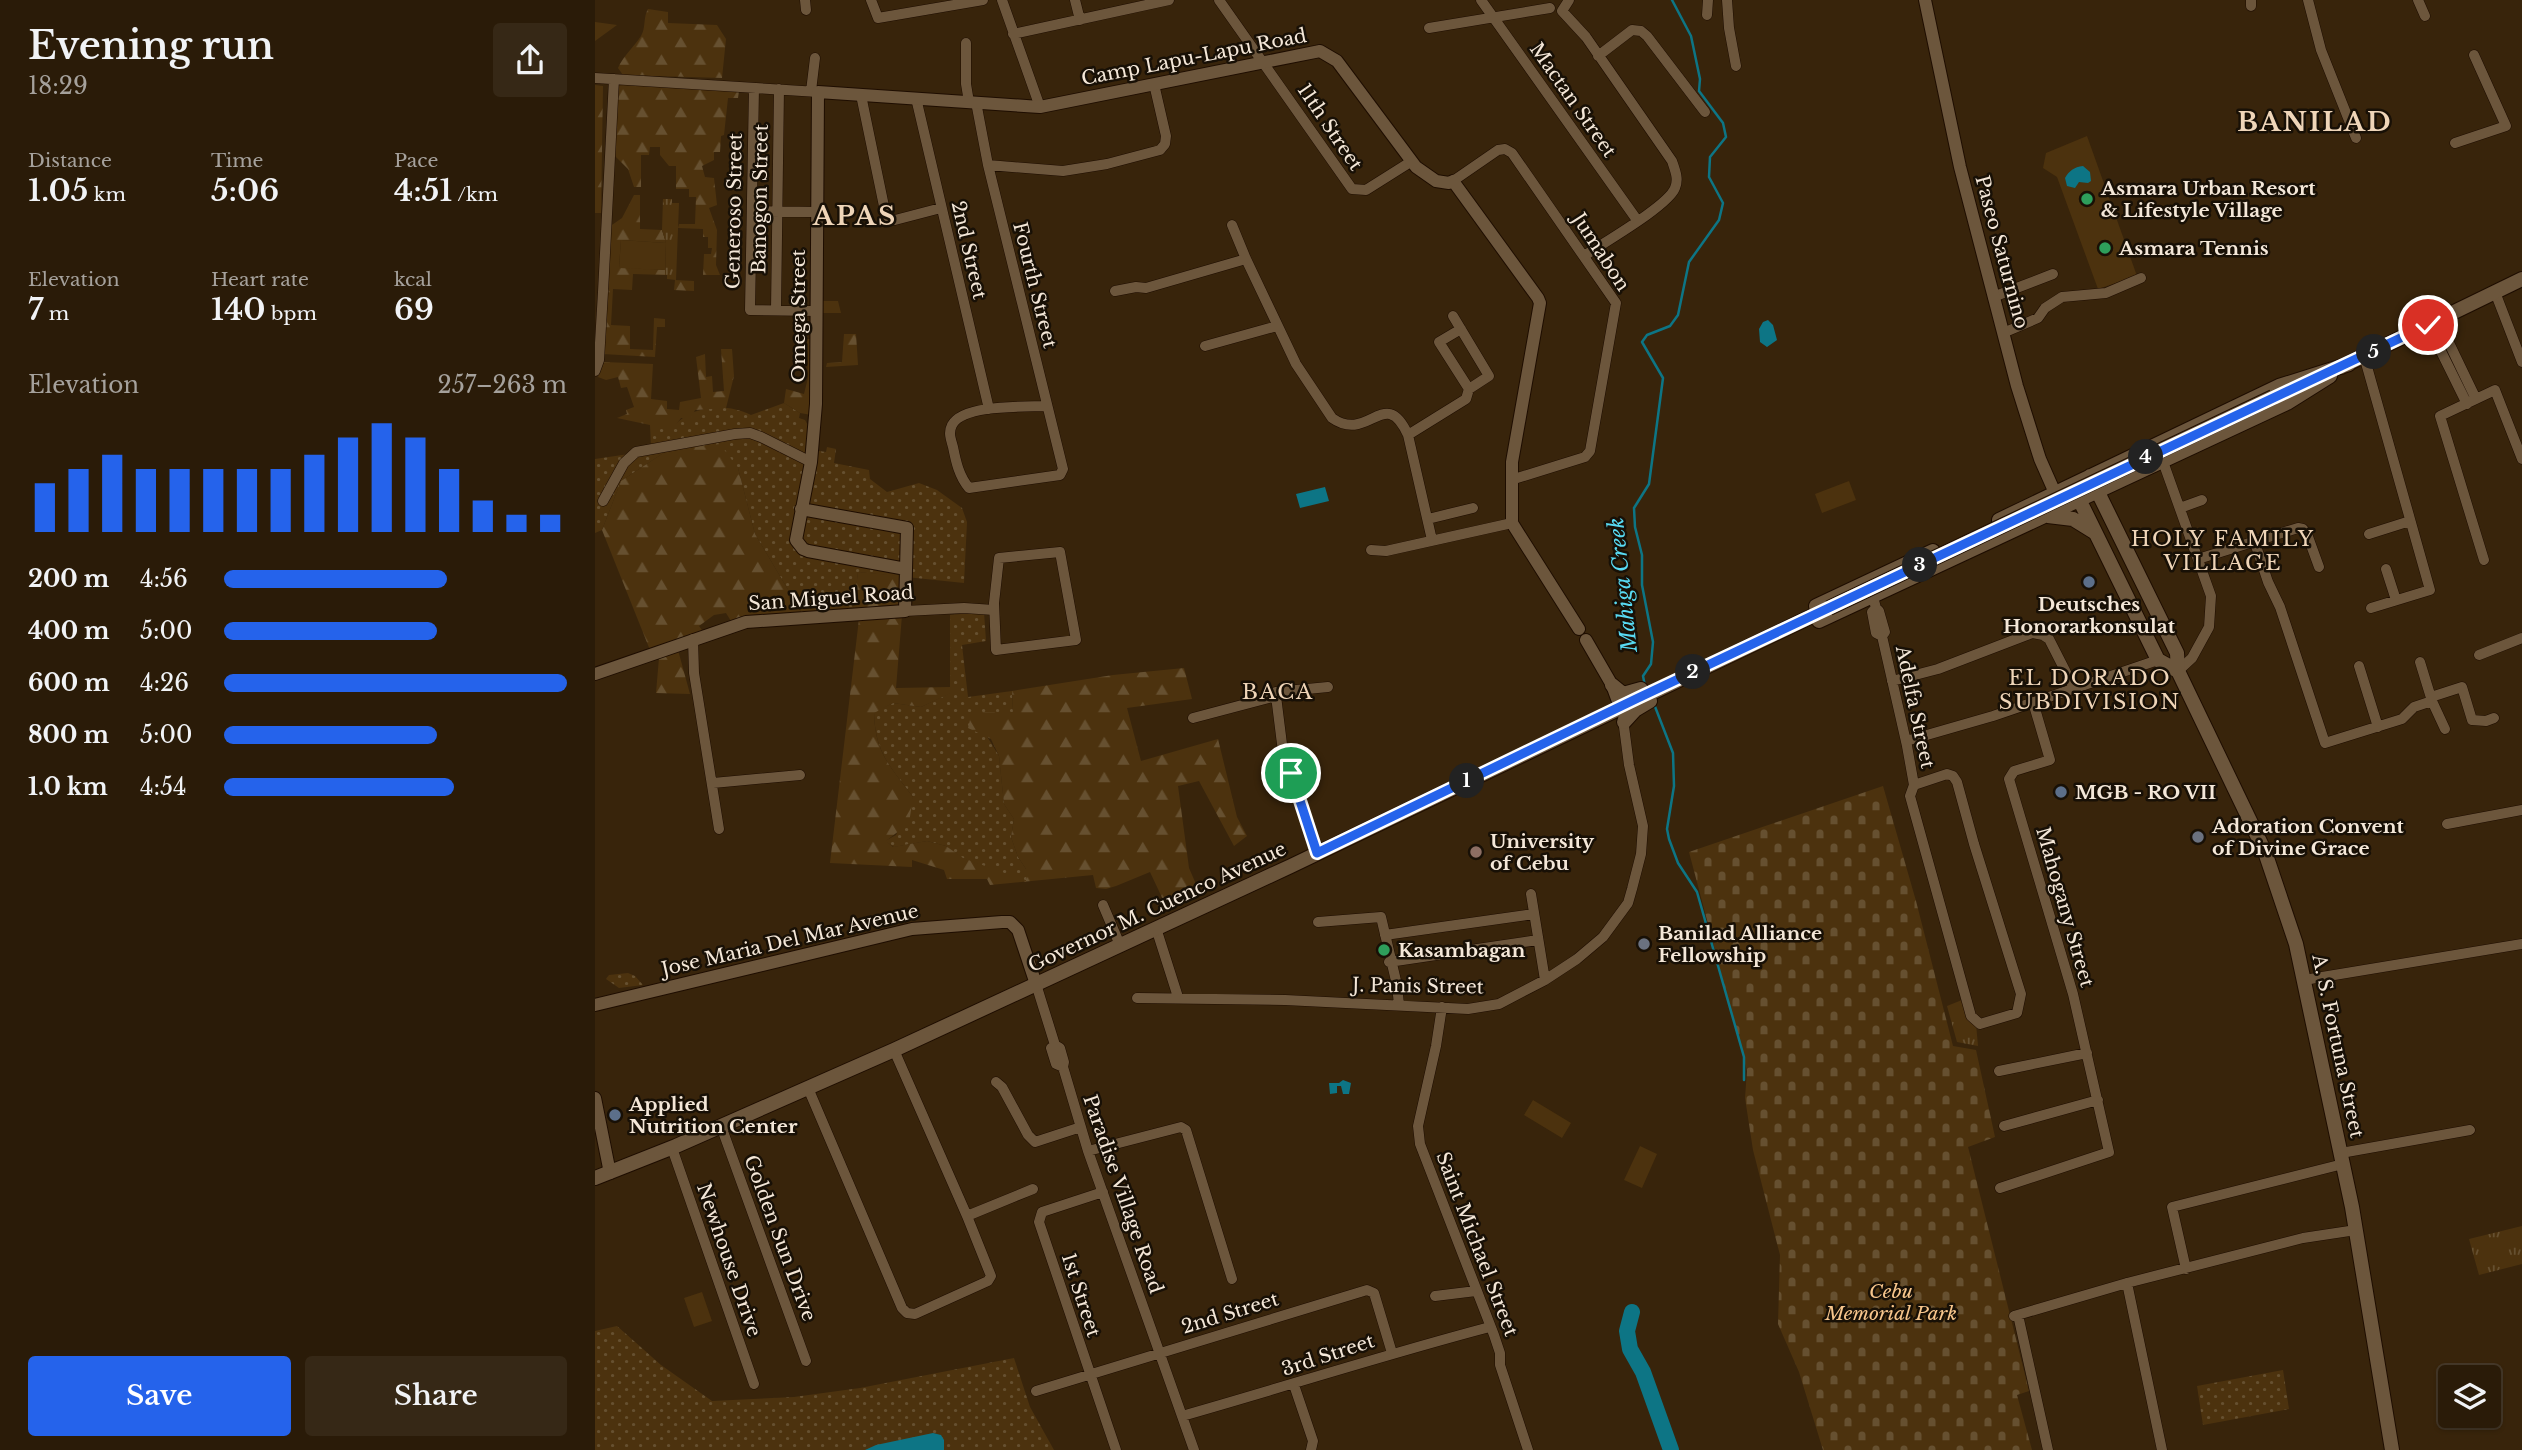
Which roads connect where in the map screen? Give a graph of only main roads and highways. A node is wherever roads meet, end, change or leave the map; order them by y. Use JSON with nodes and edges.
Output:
{"nodes":[{"id":1,"x":2522,"y":279,"type":"edge"},
{"id":2,"x":2349,"y":364,"type":"junction"},
{"id":3,"x":2125,"y":458,"type":"junction"},
{"id":4,"x":2133,"y":475,"type":"junction"},
{"id":5,"x":2090,"y":476,"type":"junction"},
{"id":6,"x":2072,"y":485,"type":"junction"},
{"id":7,"x":2097,"y":492,"type":"junction"},
{"id":8,"x":2080,"y":501,"type":"junction"},
{"id":9,"x":2043,"y":517,"type":"junction"},
{"id":10,"x":1976,"y":531,"type":"junction"},
{"id":11,"x":2097,"y":536,"type":"junction"},
{"id":12,"x":1950,"y":543,"type":"junction"},
{"id":13,"x":1983,"y":545,"type":"junction"},
{"id":14,"x":1957,"y":558,"type":"junction"},
{"id":15,"x":1766,"y":638,"type":"junction"},
{"id":16,"x":1720,"y":660,"type":"junction"},
{"id":17,"x":2178,"y":671,"type":"junction"},
{"id":18,"x":1670,"y":683,"type":"junction"},
{"id":19,"x":1612,"y":685,"type":"road end"},
{"id":20,"x":1640,"y":698,"type":"junction"},
{"id":21,"x":1624,"y":722,"type":"road end"},
{"id":22,"x":595,"y":1178,"type":"edge"},
{"id":23,"x":2390,"y":1450,"type":"edge"}],
"edges":[{"from":1,"to":2,"type":"main road","name":"Governor M. Cuenco Avenue"},
{"from":2,"to":3,"type":"main road","name":"Governor M. Cuenco Avenue"},
{"from":2,"to":4,"type":"main road","name":"Governor M. Cuenco Avenue"},
{"from":2,"to":15,"type":"main road","name":"Governor M. Cuenco Avenue","bridge":true},
{"from":3,"to":4,"type":"main road"},
{"from":3,"to":5,"type":"main road","name":"Governor M. Cuenco Avenue"},
{"from":4,"to":7,"type":"main road","name":"Governor M. Cuenco Avenue"},
{"from":5,"to":6,"type":"main road","name":"Governor M. Cuenco Avenue"},
{"from":5,"to":7,"type":"main road","name":"A. S. Fortuna Street"},
{"from":6,"to":8,"type":"main road"},
{"from":6,"to":10,"type":"main road","name":"Governor M. Cuenco Avenue"},
{"from":7,"to":8,"type":"main road","name":"Governor M. Cuenco Avenue"},
{"from":7,"to":17,"type":"main road","name":"A. S. Fortuna Street"},
{"from":8,"to":9,"type":"main road","name":"Governor M. Cuenco Avenue"},
{"from":8,"to":11,"type":"main road"},
{"from":9,"to":11,"type":"main road"},
{"from":9,"to":13,"type":"main road","name":"Governor M. Cuenco Avenue"},
{"from":10,"to":12,"type":"main road","name":"Governor M. Cuenco Avenue"},
{"from":10,"to":13,"type":"main road"},
{"from":11,"to":17,"type":"main road"},
{"from":12,"to":14,"type":"main road"},
{"from":12,"to":15,"type":"main road","name":"Governor M. Cuenco Avenue"},
{"from":13,"to":14,"type":"main road","name":"Governor M. Cuenco Avenue"},
{"from":14,"to":15,"type":"main road","name":"Governor M. Cuenco Avenue"},
{"from":15,"to":16,"type":"main road","name":"Governor M. Cuenco Avenue"},
{"from":16,"to":18,"type":"main road"},
{"from":16,"to":18,"type":"main road","name":"Governor M. Cuenco Avenue"},
{"from":17,"to":23,"type":"main road","name":"A. S. Fortuna Street"},
{"from":18,"to":20,"type":"main road","name":"Governor M. Cuenco Avenue"},
{"from":19,"to":20,"type":"main road"},
{"from":20,"to":21,"type":"main road"},
{"from":20,"to":22,"type":"main road","name":"Governor M. Cuenco Avenue"}]}
